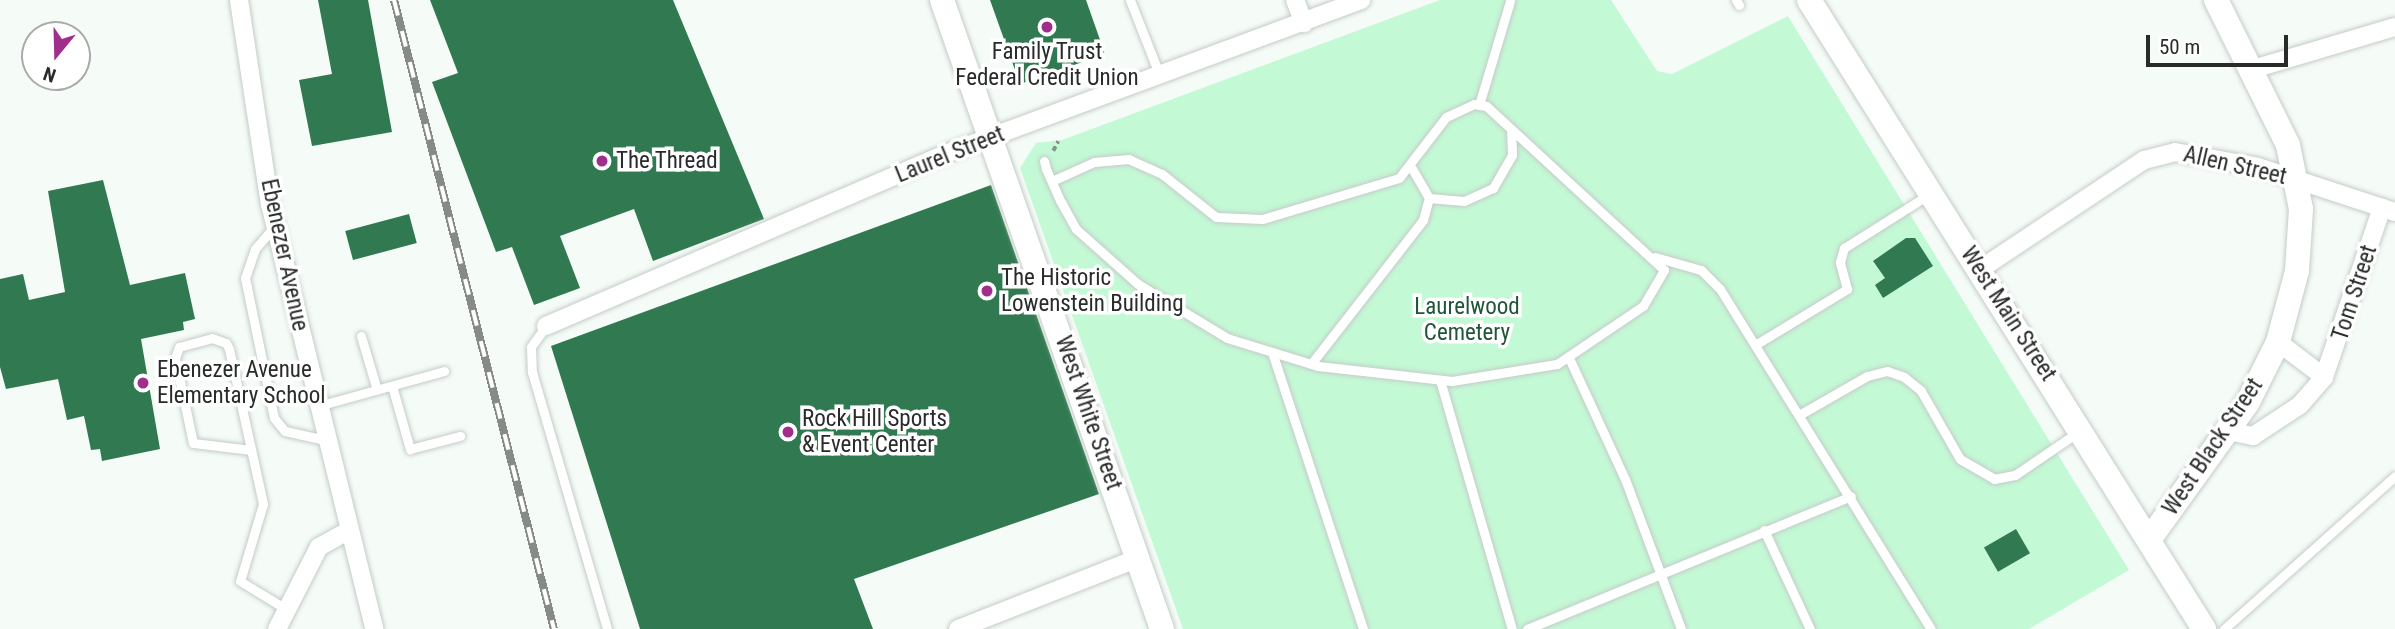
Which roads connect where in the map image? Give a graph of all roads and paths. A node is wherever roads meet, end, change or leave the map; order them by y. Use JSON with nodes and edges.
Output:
{"nodes":[{"id":1,"x":239,"y":0,"type":"edge"},
{"id":2,"x":943,"y":0,"type":"edge"},
{"id":3,"x":1130,"y":0,"type":"edge"},
{"id":4,"x":1295,"y":0,"type":"edge"},
{"id":5,"x":1361,"y":0,"type":"edge"},
{"id":6,"x":1809,"y":0,"type":"edge"},
{"id":7,"x":2216,"y":0,"type":"edge"},
{"id":8,"x":1510,"y":1,"type":"edge"},
{"id":9,"x":1304,"y":23,"type":"junction"},
{"id":10,"x":2395,"y":27,"type":"edge"},
{"id":11,"x":2253,"y":69,"type":"junction"},
{"id":12,"x":1160,"y":77,"type":"junction"},
{"id":13,"x":1479,"y":105,"type":"junction"},
{"id":14,"x":1510,"y":131,"type":"junction"},
{"id":15,"x":993,"y":137,"type":"junction"},
{"id":16,"x":1044,"y":161,"type":"dead end"},
{"id":17,"x":1412,"y":169,"type":"junction"},
{"id":18,"x":1052,"y":181,"type":"junction"},
{"id":19,"x":2298,"y":181,"type":"junction"},
{"id":20,"x":1932,"y":193,"type":"junction"},
{"id":21,"x":1429,"y":198,"type":"junction"},
{"id":22,"x":2388,"y":210,"type":"edge"},
{"id":23,"x":275,"y":226,"type":"junction"},
{"id":24,"x":1655,"y":257,"type":"junction"},
{"id":25,"x":1979,"y":270,"type":"junction"},
{"id":26,"x":546,"y":327,"type":"joint"},
{"id":27,"x":361,"y":336,"type":"dead end"},
{"id":28,"x":2277,"y":342,"type":"junction"},
{"id":29,"x":1755,"y":345,"type":"junction"},
{"id":30,"x":1273,"y":355,"type":"junction"},
{"id":31,"x":1569,"y":358,"type":"junction"},
{"id":32,"x":1311,"y":364,"type":"junction"},
{"id":33,"x":444,"y":370,"type":"dead end"},
{"id":34,"x":2324,"y":377,"type":"junction"},
{"id":35,"x":1440,"y":380,"type":"junction"},
{"id":36,"x":392,"y":386,"type":"junction"},
{"id":37,"x":377,"y":390,"type":"junction"},
{"id":38,"x":317,"y":406,"type":"junction"},
{"id":39,"x":1799,"y":415,"type":"junction"},
{"id":40,"x":2082,"y":430,"type":"junction"},
{"id":41,"x":2229,"y":431,"type":"junction"},
{"id":42,"x":460,"y":436,"type":"dead end"},
{"id":43,"x":325,"y":440,"type":"junction"},
{"id":44,"x":251,"y":450,"type":"junction"},
{"id":45,"x":2395,"y":476,"type":"edge"},
{"id":46,"x":1851,"y":496,"type":"junction"},
{"id":47,"x":1764,"y":530,"type":"junction"},
{"id":48,"x":348,"y":531,"type":"junction"},
{"id":49,"x":2151,"y":537,"type":"junction"},
{"id":50,"x":1138,"y":558,"type":"junction"},
{"id":51,"x":1663,"y":573,"type":"junction"},
{"id":52,"x":286,"y":609,"type":"junction"},
{"id":53,"x":277,"y":629,"type":"edge"},
{"id":54,"x":373,"y":629,"type":"edge"},
{"id":55,"x":607,"y":629,"type":"edge"},
{"id":56,"x":958,"y":629,"type":"edge"},
{"id":57,"x":1162,"y":629,"type":"edge"},
{"id":58,"x":1363,"y":629,"type":"edge"},
{"id":59,"x":1512,"y":629,"type":"edge"},
{"id":60,"x":1527,"y":629,"type":"edge"},
{"id":61,"x":1681,"y":629,"type":"edge"},
{"id":62,"x":1810,"y":629,"type":"edge"},
{"id":63,"x":1931,"y":629,"type":"edge"},
{"id":64,"x":2204,"y":629,"type":"edge"},
{"id":65,"x":2224,"y":629,"type":"edge"}],
"edges":[{"from":1,"to":23,"type":"street","name":"Ebenezer Avenue"},
{"from":2,"to":15,"type":"street","name":"West White Street"},
{"from":3,"to":12,"type":"lane"},
{"from":4,"to":9,"type":"street"},
{"from":5,"to":9,"type":"street","name":"Laurel Street"},
{"from":6,"to":20,"type":"street","name":"West Main Street"},
{"from":7,"to":11,"type":"street","name":"West Black Street"},
{"from":8,"to":13,"type":"lane"},
{"from":9,"to":12,"type":"street","name":"Laurel Street"},
{"from":10,"to":11,"type":"street"},
{"from":11,"to":19,"type":"street","name":"West Black Street"},
{"from":12,"to":15,"type":"street","name":"Laurel Street"},
{"from":13,"to":14,"type":"lane"},
{"from":13,"to":17,"type":"lane"},
{"from":14,"to":21,"type":"lane"},
{"from":14,"to":24,"type":"lane"},
{"from":15,"to":26,"type":"street","name":"Laurel Street"},
{"from":15,"to":50,"type":"street","name":"West White Street"},
{"from":16,"to":18,"type":"lane"},
{"from":17,"to":18,"type":"lane"},
{"from":17,"to":21,"type":"lane"},
{"from":18,"to":30,"type":"lane"},
{"from":19,"to":22,"type":"street","name":"Allen Street"},
{"from":19,"to":25,"type":"street","name":"Allen Street"},
{"from":19,"to":28,"type":"street","name":"West Black Street"},
{"from":20,"to":25,"type":"street","name":"West Main Street"},
{"from":20,"to":29,"type":"lane"},
{"from":21,"to":32,"type":"lane"},
{"from":22,"to":34,"type":"street","name":"Tom Street"},
{"from":23,"to":38,"type":"street","name":"Ebenezer Avenue"},
{"from":23,"to":43,"type":"lane"},
{"from":24,"to":29,"type":"lane"},
{"from":24,"to":31,"type":"lane"},
{"from":25,"to":40,"type":"street","name":"West Main Street"},
{"from":26,"to":55,"type":"lane"},
{"from":27,"to":37,"type":"lane"},
{"from":28,"to":34,"type":"street"},
{"from":28,"to":41,"type":"street","name":"West Black Street"},
{"from":29,"to":39,"type":"lane"},
{"from":30,"to":32,"type":"lane"},
{"from":30,"to":58,"type":"lane"},
{"from":31,"to":35,"type":"lane"},
{"from":31,"to":51,"type":"lane"},
{"from":32,"to":35,"type":"lane"},
{"from":33,"to":36,"type":"lane"},
{"from":34,"to":41,"type":"street","name":"Tom Street"},
{"from":35,"to":59,"type":"lane"},
{"from":36,"to":37,"type":"lane"},
{"from":36,"to":42,"type":"lane"},
{"from":37,"to":38,"type":"lane"},
{"from":38,"to":43,"type":"street","name":"Ebenezer Avenue"},
{"from":39,"to":40,"type":"lane"},
{"from":39,"to":46,"type":"lane"},
{"from":40,"to":49,"type":"street","name":"West Main Street"},
{"from":41,"to":49,"type":"street","name":"West Black Street"},
{"from":43,"to":48,"type":"street","name":"Ebenezer Avenue"},
{"from":44,"to":44,"type":"lane"},
{"from":44,"to":52,"type":"lane"},
{"from":45,"to":65,"type":"lane"},
{"from":46,"to":47,"type":"lane"},
{"from":46,"to":63,"type":"lane"},
{"from":47,"to":51,"type":"lane"},
{"from":47,"to":62,"type":"lane"},
{"from":48,"to":52,"type":"street"},
{"from":48,"to":54,"type":"street","name":"Ebenezer Avenue"},
{"from":49,"to":64,"type":"street","name":"West Main Street"},
{"from":50,"to":56,"type":"street"},
{"from":50,"to":57,"type":"street","name":"West White Street"},
{"from":51,"to":60,"type":"lane"},
{"from":51,"to":61,"type":"lane"},
{"from":52,"to":53,"type":"street"}]}
